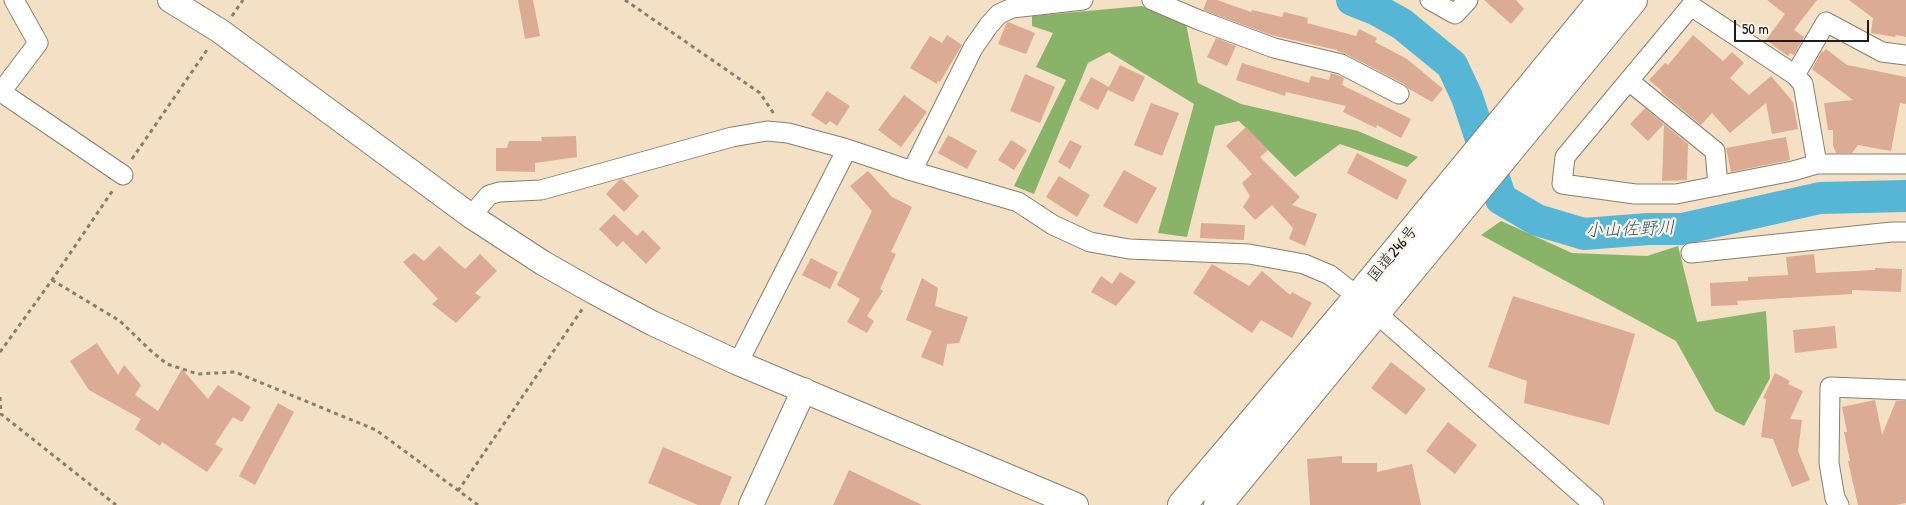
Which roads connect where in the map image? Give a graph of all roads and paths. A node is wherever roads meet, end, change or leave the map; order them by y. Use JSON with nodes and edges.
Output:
{"nodes":[{"id":1,"x":14,"y":0,"type":"edge"},
{"id":2,"x":170,"y":0,"type":"edge"},
{"id":3,"x":624,"y":0,"type":"edge"},
{"id":4,"x":1083,"y":0,"type":"edge"},
{"id":5,"x":1152,"y":0,"type":"edge"},
{"id":6,"x":1430,"y":0,"type":"edge"},
{"id":7,"x":1468,"y":0,"type":"edge"},
{"id":8,"x":1602,"y":0,"type":"edge"},
{"id":9,"x":1633,"y":0,"type":"edge"},
{"id":10,"x":220,"y":31,"type":"junction"},
{"id":11,"x":1906,"y":55,"type":"edge"},
{"id":12,"x":1795,"y":75,"type":"junction"},
{"id":13,"x":1629,"y":80,"type":"junction"},
{"id":14,"x":1399,"y":94,"type":"dead end"},
{"id":15,"x":788,"y":133,"type":"junction"},
{"id":16,"x":847,"y":150,"type":"junction"},
{"id":17,"x":1817,"y":164,"type":"junction"},
{"id":18,"x":1906,"y":164,"type":"edge"},
{"id":19,"x":912,"y":171,"type":"junction"},
{"id":20,"x":123,"y":175,"type":"junction"},
{"id":21,"x":1718,"y":186,"type":"junction"},
{"id":22,"x":1442,"y":214,"type":"junction"},
{"id":23,"x":471,"y":216,"type":"junction"},
{"id":24,"x":1906,"y":232,"type":"edge"},
{"id":25,"x":1691,"y":253,"type":"dead end"},
{"id":26,"x":52,"y":280,"type":"junction"},
{"id":27,"x":594,"y":292,"type":"junction"},
{"id":28,"x":1367,"y":304,"type":"junction"},
{"id":29,"x":0,"y":352,"type":"edge"},
{"id":30,"x":738,"y":363,"type":"junction"},
{"id":31,"x":804,"y":390,"type":"junction"},
{"id":32,"x":1906,"y":390,"type":"edge"},
{"id":33,"x":0,"y":397,"type":"edge"},
{"id":34,"x":458,"y":491,"type":"junction"},
{"id":35,"x":116,"y":505,"type":"edge"},
{"id":36,"x":478,"y":505,"type":"edge"},
{"id":37,"x":751,"y":505,"type":"edge"},
{"id":38,"x":1076,"y":505,"type":"edge"},
{"id":39,"x":1182,"y":505,"type":"edge"},
{"id":40,"x":1218,"y":505,"type":"edge"},
{"id":41,"x":1594,"y":505,"type":"edge"},
{"id":42,"x":1839,"y":505,"type":"edge"}],
"edges":[{"from":1,"to":20,"type":"street"},
{"from":2,"to":10,"type":"street"},
{"from":3,"to":15,"type":"path"},
{"from":4,"to":19,"type":"street"},
{"from":5,"to":14,"type":"street"},
{"from":6,"to":7,"type":"street"},
{"from":8,"to":22,"type":"highway","name":"国道246号"},
{"from":9,"to":22,"type":"highway","name":"国道246号"},
{"from":10,"to":20,"type":"path"},
{"from":10,"to":23,"type":"street"},
{"from":11,"to":12,"type":"street"},
{"from":12,"to":13,"type":"street"},
{"from":12,"to":17,"type":"street"},
{"from":13,"to":21,"type":"street"},
{"from":13,"to":21,"type":"street"},
{"from":15,"to":16,"type":"street"},
{"from":15,"to":23,"type":"street"},
{"from":16,"to":19,"type":"street"},
{"from":16,"to":30,"type":"street"},
{"from":17,"to":18,"type":"street"},
{"from":17,"to":21,"type":"street"},
{"from":19,"to":28,"type":"street"},
{"from":20,"to":26,"type":"path"},
{"from":22,"to":28,"type":"highway","name":"国道246号"},
{"from":23,"to":27,"type":"street"},
{"from":24,"to":25,"type":"street"},
{"from":26,"to":29,"type":"path"},
{"from":26,"to":34,"type":"path"},
{"from":27,"to":30,"type":"street"},
{"from":27,"to":34,"type":"path"},
{"from":28,"to":39,"type":"highway","name":"国道246号"},
{"from":28,"to":40,"type":"highway","name":"国道246号"},
{"from":28,"to":41,"type":"street"},
{"from":30,"to":31,"type":"street"},
{"from":31,"to":37,"type":"street"},
{"from":31,"to":38,"type":"street"},
{"from":32,"to":42,"type":"street"},
{"from":33,"to":35,"type":"path"},
{"from":34,"to":36,"type":"path"}]}
